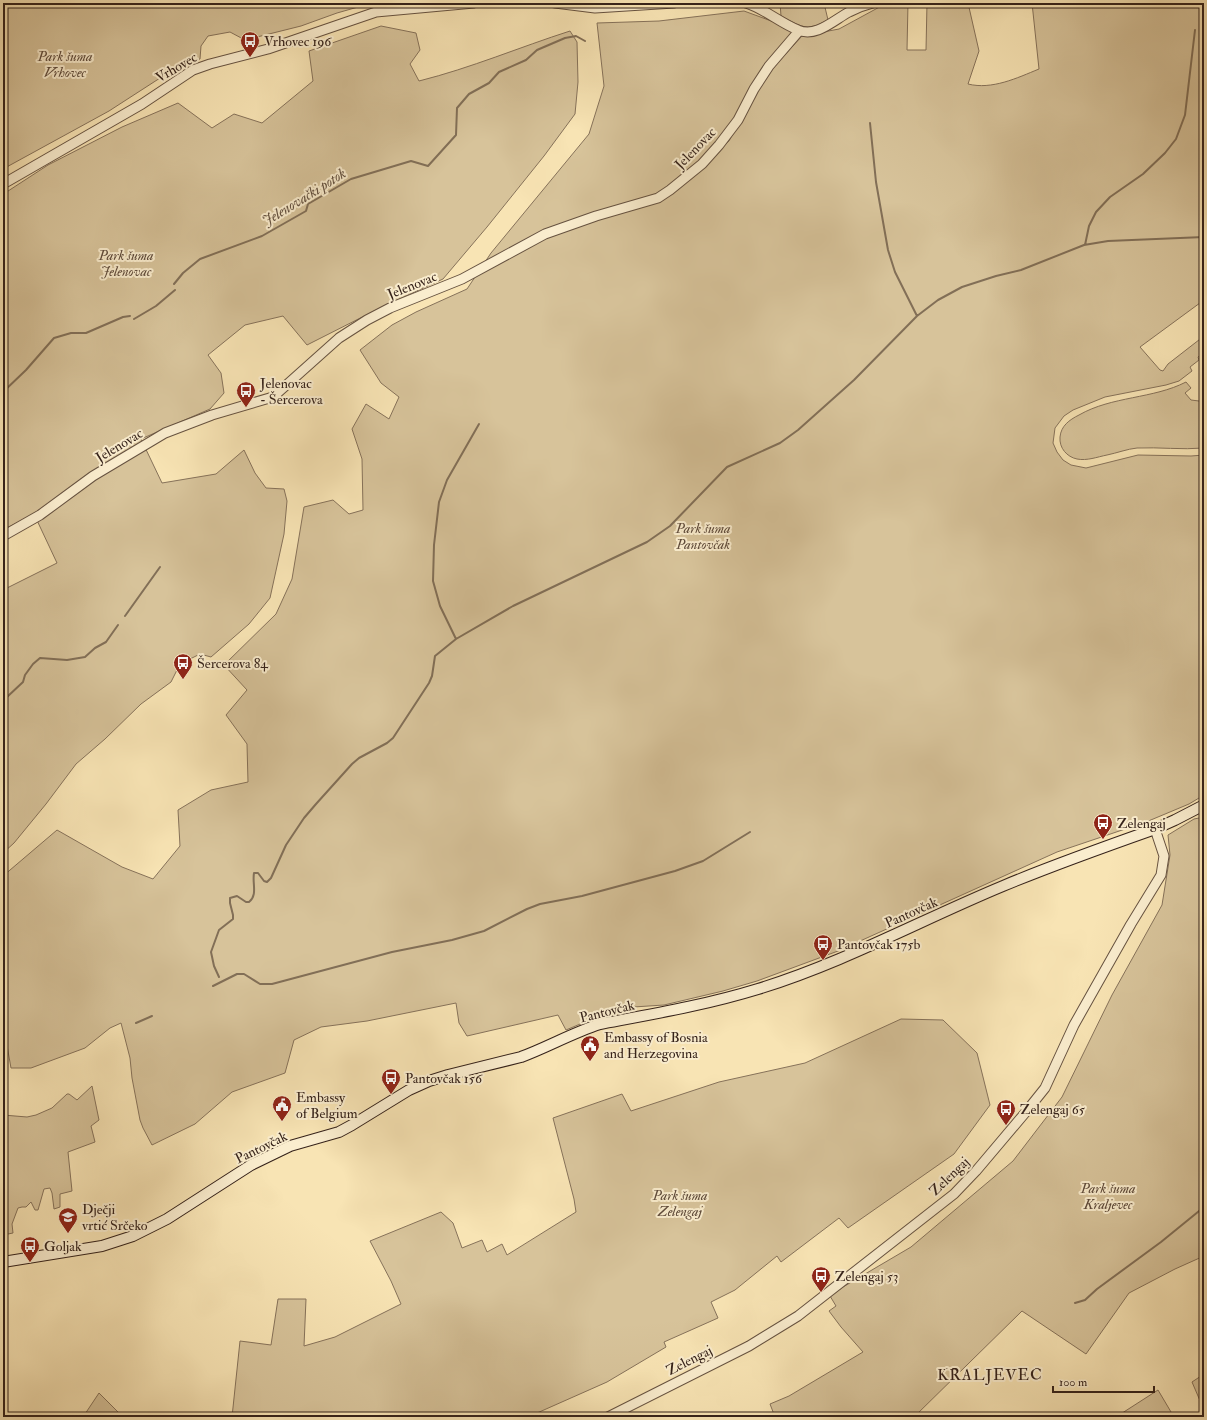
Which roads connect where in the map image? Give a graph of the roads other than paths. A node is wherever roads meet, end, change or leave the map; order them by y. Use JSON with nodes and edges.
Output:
{"nodes":[{"id":1,"x":474,"y":3,"type":"edge"},
{"id":2,"x":555,"y":3,"type":"edge"},
{"id":3,"x":674,"y":3,"type":"edge"},
{"id":4,"x":746,"y":3,"type":"edge"},
{"id":5,"x":873,"y":3,"type":"edge"},
{"id":6,"x":799,"y":31,"type":"junction"},
{"id":7,"x":3,"y":184,"type":"edge"},
{"id":8,"x":3,"y":536,"type":"edge"},
{"id":9,"x":1204,"y":805,"type":"edge"},
{"id":10,"x":1155,"y":829,"type":"junction"},
{"id":11,"x":3,"y":1262,"type":"edge"},
{"id":12,"x":608,"y":1417,"type":"edge"}],
"edges":[{"from":1,"to":7,"type":"street","name":"Vrhovec"},
{"from":2,"to":3,"type":"street"},
{"from":4,"to":6,"type":"street"},
{"from":5,"to":6,"type":"street"},
{"from":6,"to":8,"type":"street","name":"Jelenovac"},
{"from":9,"to":10,"type":"main road","name":"Pantovčak"},
{"from":10,"to":11,"type":"main road","name":"Pantovčak"},
{"from":10,"to":12,"type":"street","name":"Zelengaj"}]}
